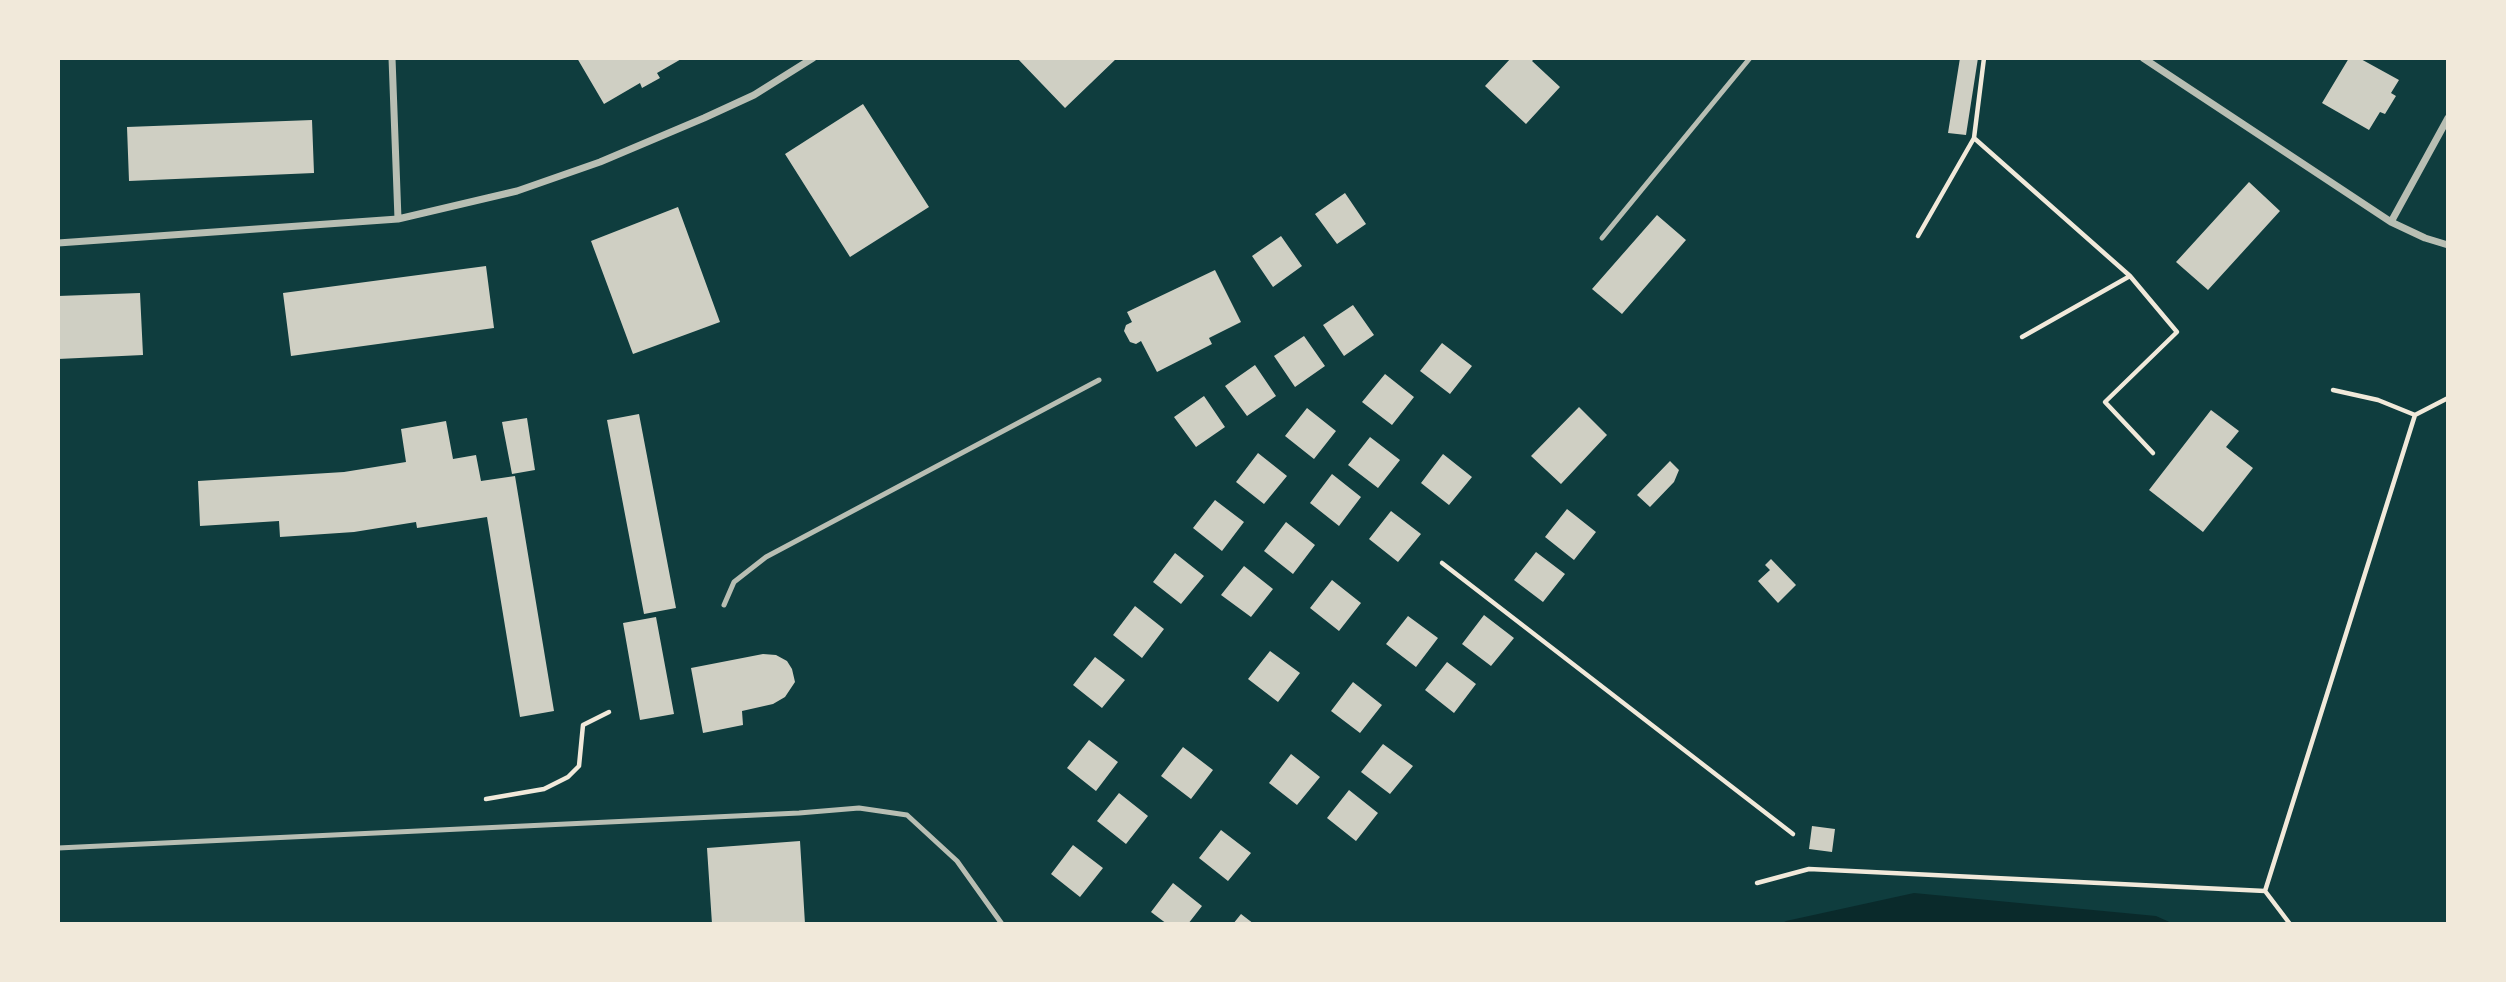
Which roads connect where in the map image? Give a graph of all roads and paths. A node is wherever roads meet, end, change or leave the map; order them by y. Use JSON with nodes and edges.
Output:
{"nodes":[{"id":1,"x":392,"y":58,"type":"edge"},
{"id":2,"x":813,"y":58,"type":"edge"},
{"id":3,"x":1750,"y":58,"type":"edge"},
{"id":4,"x":1984,"y":58,"type":"edge"},
{"id":5,"x":2143,"y":58,"type":"edge"},
{"id":6,"x":2448,"y":118,"type":"edge"},
{"id":7,"x":1974,"y":138,"type":"junction"},
{"id":8,"x":398,"y":219,"type":"junction"},
{"id":9,"x":2391,"y":222,"type":"junction"},
{"id":10,"x":1918,"y":236,"type":"dead end"},
{"id":11,"x":1602,"y":237,"type":"dead end"},
{"id":12,"x":58,"y":243,"type":"edge"},
{"id":13,"x":2448,"y":245,"type":"edge"},
{"id":14,"x":2130,"y":276,"type":"junction"},
{"id":15,"x":2022,"y":337,"type":"dead end"},
{"id":16,"x":1099,"y":380,"type":"dead end"},
{"id":17,"x":2333,"y":390,"type":"dead end"},
{"id":18,"x":2448,"y":398,"type":"edge"},
{"id":19,"x":2415,"y":415,"type":"junction"},
{"id":20,"x":2153,"y":453,"type":"dead end"},
{"id":21,"x":1442,"y":563,"type":"dead end"},
{"id":22,"x":724,"y":605,"type":"dead end"},
{"id":23,"x":609,"y":712,"type":"dead end"},
{"id":24,"x":486,"y":799,"type":"dead end"},
{"id":25,"x":1793,"y":834,"type":"dead end"},
{"id":26,"x":58,"y":848,"type":"edge"},
{"id":27,"x":1757,"y":883,"type":"dead end"},
{"id":28,"x":2265,"y":891,"type":"junction"},
{"id":29,"x":1003,"y":924,"type":"edge"},
{"id":30,"x":2290,"y":924,"type":"edge"}],
"edges":[{"from":1,"to":8,"type":"street"},
{"from":2,"to":8,"type":"street"},
{"from":3,"to":11,"type":"lane"},
{"from":4,"to":7,"type":"path"},
{"from":5,"to":9,"type":"street"},
{"from":6,"to":9,"type":"street"},
{"from":7,"to":10,"type":"path"},
{"from":7,"to":14,"type":"path"},
{"from":8,"to":12,"type":"street"},
{"from":9,"to":13,"type":"street"},
{"from":14,"to":15,"type":"path"},
{"from":14,"to":20,"type":"path"},
{"from":16,"to":22,"type":"lane"},
{"from":17,"to":19,"type":"path"},
{"from":18,"to":19,"type":"path"},
{"from":19,"to":28,"type":"path"},
{"from":21,"to":25,"type":"path"},
{"from":23,"to":24,"type":"path"},
{"from":26,"to":29,"type":"lane"},
{"from":27,"to":28,"type":"path"},
{"from":28,"to":30,"type":"path"}]}
